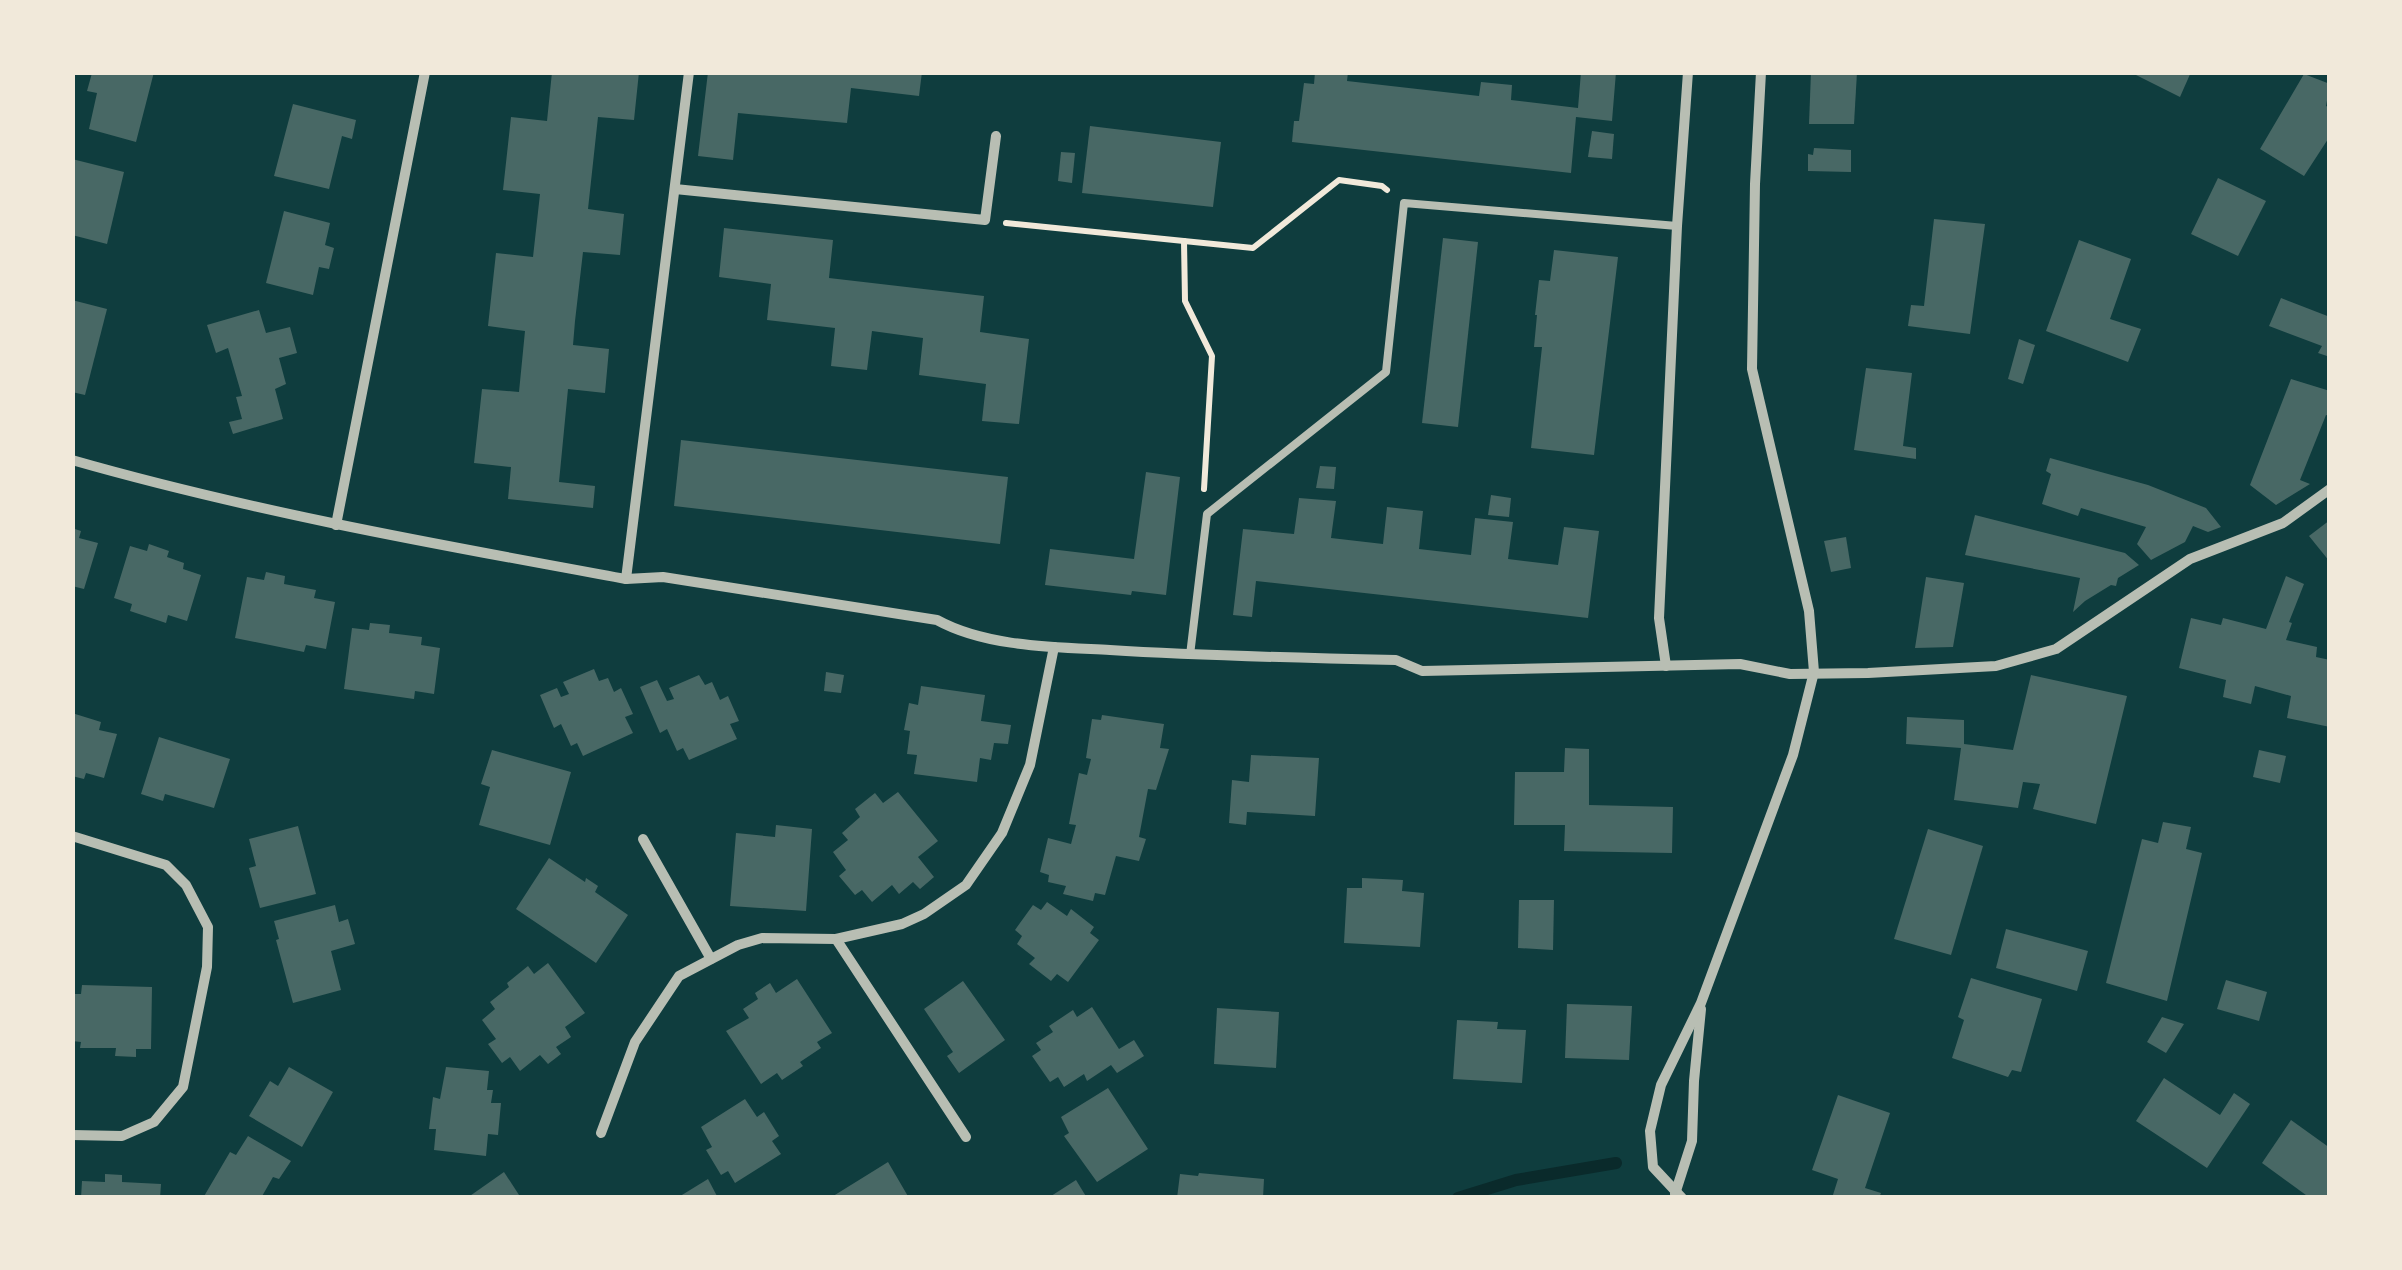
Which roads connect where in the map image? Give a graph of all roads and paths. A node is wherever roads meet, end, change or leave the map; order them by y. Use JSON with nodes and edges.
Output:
{"nodes":[{"id":1,"x":425,"y":72,"type":"edge"},
{"id":2,"x":688,"y":72,"type":"edge"},
{"id":3,"x":1688,"y":72,"type":"edge"},
{"id":4,"x":1761,"y":72,"type":"edge"},
{"id":5,"x":996,"y":136,"type":"dead end"},
{"id":6,"x":675,"y":189,"type":"junction"},
{"id":7,"x":1404,"y":203,"type":"junction"},
{"id":8,"x":985,"y":220,"type":"junction"},
{"id":9,"x":1678,"y":226,"type":"junction"},
{"id":10,"x":1184,"y":242,"type":"junction"},
{"id":11,"x":72,"y":460,"type":"edge"},
{"id":12,"x":2330,"y":488,"type":"edge"},
{"id":13,"x":1206,"y":514,"type":"junction"},
{"id":14,"x":336,"y":525,"type":"junction"},
{"id":15,"x":626,"y":579,"type":"junction"},
{"id":16,"x":1054,"y":647,"type":"junction"},
{"id":17,"x":1190,"y":655,"type":"junction"},
{"id":18,"x":1666,"y":666,"type":"junction"},
{"id":19,"x":1814,"y":672,"type":"junction"},
{"id":20,"x":72,"y":836,"type":"edge"},
{"id":21,"x":643,"y":840,"type":"dead end"},
{"id":22,"x":836,"y":939,"type":"junction"},
{"id":23,"x":711,"y":959,"type":"junction"},
{"id":24,"x":1702,"y":1003,"type":"junction"},
{"id":25,"x":601,"y":1133,"type":"dead end"},
{"id":26,"x":72,"y":1135,"type":"edge"},
{"id":27,"x":966,"y":1137,"type":"dead end"},
{"id":28,"x":1677,"y":1196,"type":"edge"}],
"edges":[{"from":1,"to":14,"type":"street"},
{"from":2,"to":6,"type":"street"},
{"from":3,"to":9,"type":"street"},
{"from":4,"to":19,"type":"street"},
{"from":5,"to":8,"type":"street"},
{"from":6,"to":8,"type":"street"},
{"from":6,"to":15,"type":"street"},
{"from":7,"to":9,"type":"lane"},
{"from":7,"to":10,"type":"path"},
{"from":7,"to":13,"type":"lane"},
{"from":8,"to":10,"type":"path"},
{"from":9,"to":18,"type":"street"},
{"from":10,"to":13,"type":"path"},
{"from":11,"to":14,"type":"street"},
{"from":12,"to":19,"type":"street"},
{"from":13,"to":17,"type":"lane"},
{"from":14,"to":15,"type":"street"},
{"from":15,"to":16,"type":"street"},
{"from":16,"to":17,"type":"street"},
{"from":16,"to":22,"type":"street"},
{"from":17,"to":18,"type":"street"},
{"from":18,"to":19,"type":"street"},
{"from":19,"to":24,"type":"street"},
{"from":20,"to":26,"type":"street"},
{"from":21,"to":23,"type":"street"},
{"from":22,"to":23,"type":"street"},
{"from":22,"to":27,"type":"street"},
{"from":23,"to":25,"type":"street"},
{"from":24,"to":28,"type":"street"},
{"from":24,"to":28,"type":"street"}]}
